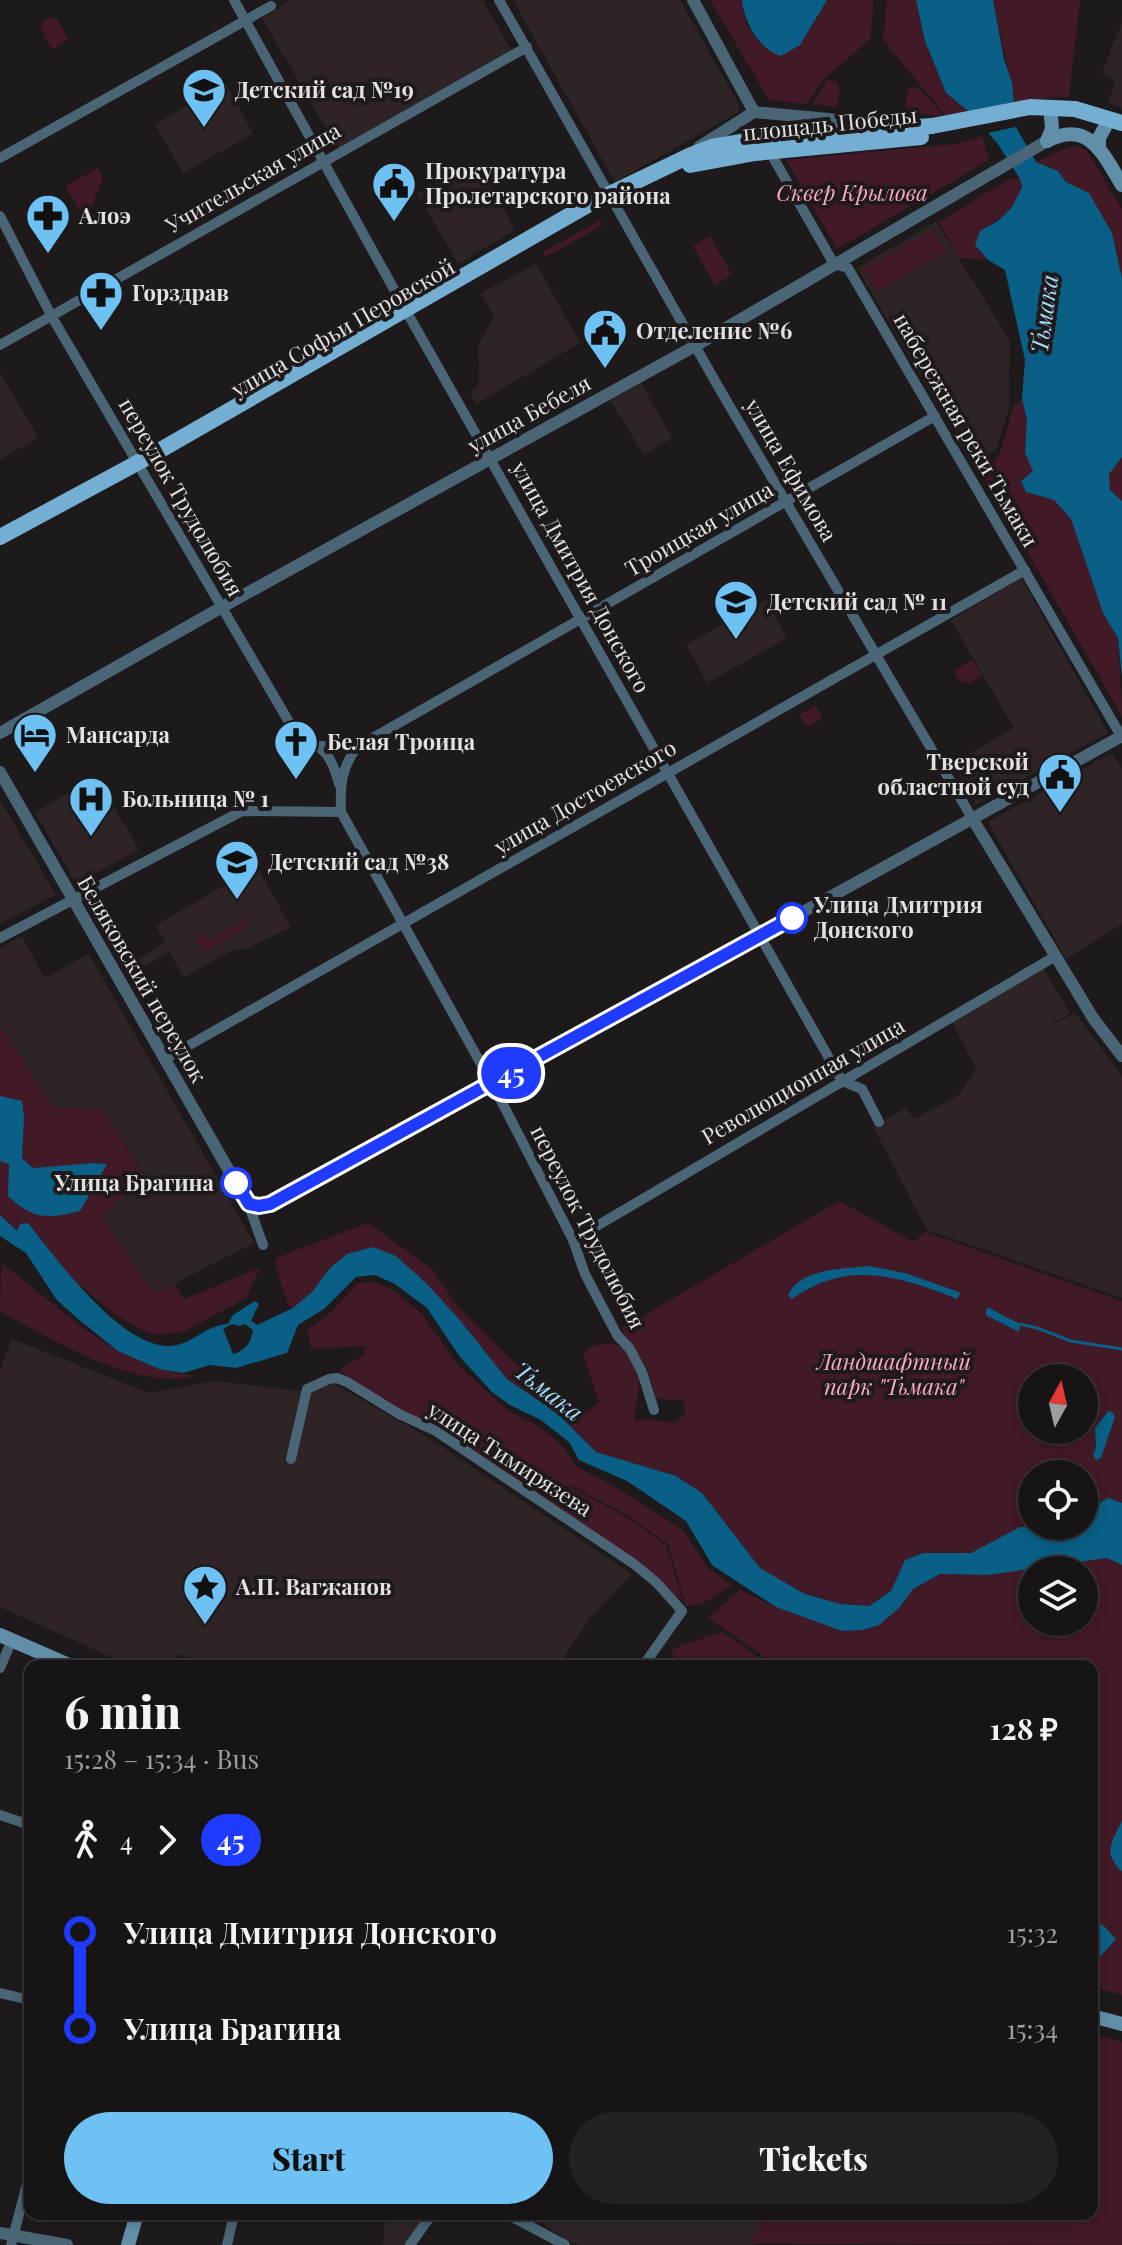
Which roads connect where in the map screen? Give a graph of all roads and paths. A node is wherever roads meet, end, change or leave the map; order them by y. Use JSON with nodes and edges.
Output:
{"nodes":[{"id":1,"x":234,"y":0,"type":"edge"},
{"id":2,"x":499,"y":0,"type":"edge"},
{"id":3,"x":693,"y":0,"type":"edge"},
{"id":4,"x":276,"y":3,"type":"edge"},
{"id":5,"x":245,"y":20,"type":"junction"},
{"id":6,"x":527,"y":47,"type":"junction"},
{"id":7,"x":754,"y":112,"type":"junction"},
{"id":8,"x":1044,"y":112,"type":"junction"},
{"id":9,"x":1114,"y":125,"type":"edge"},
{"id":10,"x":916,"y":127,"type":"junction"},
{"id":11,"x":950,"y":127,"type":"junction"},
{"id":12,"x":1122,"y":133,"type":"edge"},
{"id":13,"x":780,"y":136,"type":"junction"},
{"id":14,"x":1047,"y":141,"type":"junction"},
{"id":15,"x":1099,"y":148,"type":"junction"},
{"id":16,"x":770,"y":152,"type":"junction"},
{"id":17,"x":710,"y":154,"type":"junction"},
{"id":18,"x":0,"y":158,"type":"edge"},
{"id":19,"x":681,"y":158,"type":"junction"},
{"id":20,"x":324,"y":161,"type":"junction"},
{"id":21,"x":1122,"y":185,"type":"edge"},
{"id":22,"x":611,"y":197,"type":"junction"},
{"id":23,"x":0,"y":216,"type":"edge"},
{"id":24,"x":834,"y":264,"type":"junction"},
{"id":25,"x":407,"y":311,"type":"junction"},
{"id":26,"x":52,"y":317,"type":"junction"},
{"id":27,"x":0,"y":345,"type":"edge"},
{"id":28,"x":695,"y":346,"type":"junction"},
{"id":29,"x":935,"y":416,"type":"junction"},
{"id":30,"x":492,"y":460,"type":"junction"},
{"id":31,"x":138,"y":466,"type":"junction"},
{"id":32,"x":786,"y":501,"type":"junction"},
{"id":33,"x":0,"y":537,"type":"edge"},
{"id":34,"x":0,"y":546,"type":"edge"},
{"id":35,"x":1025,"y":570,"type":"junction"},
{"id":36,"x":223,"y":607,"type":"junction"},
{"id":37,"x":582,"y":619,"type":"junction"},
{"id":38,"x":876,"y":655,"type":"junction"},
{"id":39,"x":0,"y":733,"type":"edge"},
{"id":40,"x":1122,"y":736,"type":"edge"},
{"id":41,"x":320,"y":746,"type":"junction"},
{"id":42,"x":357,"y":747,"type":"junction"},
{"id":43,"x":0,"y":772,"type":"edge"},
{"id":44,"x":668,"y":773,"type":"junction"},
{"id":45,"x":340,"y":787,"type":"junction"},
{"id":46,"x":341,"y":812,"type":"junction"},
{"id":47,"x":972,"y":818,"type":"junction"},
{"id":48,"x":73,"y":898,"type":"junction"},
{"id":49,"x":402,"y":924,"type":"junction"},
{"id":50,"x":760,"y":935,"type":"junction"},
{"id":51,"x":0,"y":938,"type":"edge"},
{"id":52,"x":1054,"y":957,"type":"junction"},
{"id":53,"x":1122,"y":1056,"type":"edge"},
{"id":54,"x":165,"y":1059,"type":"junction"},
{"id":55,"x":842,"y":1081,"type":"junction"},
{"id":56,"x":492,"y":1084,"type":"junction"},
{"id":57,"x":879,"y":1122,"type":"dead end"},
{"id":58,"x":250,"y":1204,"type":"junction"},
{"id":59,"x":573,"y":1240,"type":"junction"},
{"id":60,"x":263,"y":1245,"type":"dead end"},
{"id":61,"x":654,"y":1410,"type":"dead end"},
{"id":62,"x":291,"y":1459,"type":"dead end"},
{"id":63,"x":6,"y":1637,"type":"edge"},
{"id":64,"x":58,"y":1660,"type":"edge"},
{"id":65,"x":647,"y":1660,"type":"edge"},
{"id":66,"x":0,"y":1668,"type":"edge"},
{"id":67,"x":0,"y":1815,"type":"edge"},
{"id":68,"x":24,"y":1823,"type":"edge"},
{"id":69,"x":0,"y":1993,"type":"edge"},
{"id":70,"x":24,"y":1999,"type":"edge"},
{"id":71,"x":1098,"y":2018,"type":"edge"},
{"id":72,"x":1122,"y":2024,"type":"edge"},
{"id":73,"x":24,"y":2190,"type":"edge"},
{"id":74,"x":136,"y":2220,"type":"edge"},
{"id":75,"x":233,"y":2220,"type":"edge"},
{"id":76,"x":428,"y":2220,"type":"edge"},
{"id":77,"x":518,"y":2220,"type":"edge"},
{"id":78,"x":8,"y":2238,"type":"edge"},
{"id":79,"x":67,"y":2245,"type":"edge"},
{"id":80,"x":130,"y":2245,"type":"edge"},
{"id":81,"x":227,"y":2245,"type":"edge"},
{"id":82,"x":410,"y":2245,"type":"edge"},
{"id":83,"x":565,"y":2245,"type":"edge"}],
"edges":[{"from":1,"to":5,"type":"street","name":"улица Дмитрия Донского"},
{"from":2,"to":6,"type":"street","name":"улица Ефимова"},
{"from":3,"to":7,"type":"street"},
{"from":4,"to":5,"type":"street"},
{"from":5,"to":18,"type":"street"},
{"from":5,"to":20,"type":"street","name":"улица Дмитрия Донского"},
{"from":6,"to":20,"type":"street","name":"Учительская улица"},
{"from":6,"to":22,"type":"street","name":"улица Ефимова"},
{"from":7,"to":10,"type":"street","name":"площадь Победы"},
{"from":7,"to":19,"type":"street"},
{"from":8,"to":9,"type":"main road"},
{"from":8,"to":11,"type":"main road"},
{"from":8,"to":14,"type":"main road"},
{"from":9,"to":12,"type":"main road"},
{"from":9,"to":15,"type":"main road"},
{"from":10,"to":11,"type":"main road","name":"площадь Победы"},
{"from":10,"to":13,"type":"main road","name":"площадь Победы"},
{"from":11,"to":16,"type":"main road","name":"площадь Победы"},
{"from":13,"to":16,"type":"main road"},
{"from":13,"to":17,"type":"main road","name":"площадь Победы"},
{"from":14,"to":15,"type":"main road","name":"улица Бебеля"},
{"from":14,"to":24,"type":"street","name":"улица Бебеля"},
{"from":15,"to":21,"type":"main road"},
{"from":16,"to":17,"type":"main road","name":"площадь Победы"},
{"from":16,"to":24,"type":"street","name":"набережная реки Тьмаки"},
{"from":17,"to":19,"type":"main road","name":"улица Софьи Перовской"},
{"from":17,"to":22,"type":"main road","name":"улица Софьи Перовской"},
{"from":19,"to":22,"type":"main road","name":"улица Софьи Перовской"},
{"from":20,"to":25,"type":"street","name":"улица Дмитрия Донского"},
{"from":20,"to":26,"type":"street","name":"Учительская улица"},
{"from":22,"to":25,"type":"main road","name":"улица Софьи Перовской"},
{"from":22,"to":28,"type":"street","name":"улица Ефимова"},
{"from":23,"to":26,"type":"street","name":"переулок Трудолюбия"},
{"from":24,"to":28,"type":"street","name":"улица Бебеля"},
{"from":24,"to":29,"type":"street","name":"набережная реки Тьмаки"},
{"from":25,"to":30,"type":"street","name":"улица Дмитрия Донского"},
{"from":25,"to":31,"type":"main road","name":"улица Софьи Перовской"},
{"from":26,"to":27,"type":"street","name":"Учительская улица"},
{"from":26,"to":31,"type":"street","name":"переулок Трудолюбия"},
{"from":28,"to":30,"type":"street","name":"улица Бебеля"},
{"from":28,"to":32,"type":"street","name":"улица Ефимова"},
{"from":29,"to":32,"type":"street","name":"Троицкая улица"},
{"from":29,"to":35,"type":"street","name":"набережная реки Тьмаки"},
{"from":30,"to":36,"type":"street","name":"улица Бебеля"},
{"from":30,"to":37,"type":"street","name":"улица Дмитрия Донского"},
{"from":31,"to":33,"type":"main road","name":"улица Софьи Перовской"},
{"from":31,"to":34,"type":"main road","name":"улица Софьи Перовской"},
{"from":31,"to":36,"type":"street","name":"переулок Трудолюбия"},
{"from":32,"to":37,"type":"street","name":"Троицкая улица"},
{"from":32,"to":38,"type":"street","name":"улица Ефимова"},
{"from":35,"to":38,"type":"street","name":"улица Достоевского"},
{"from":35,"to":40,"type":"street","name":"набережная реки Тьмаки"},
{"from":36,"to":39,"type":"street","name":"улица Бебеля"},
{"from":36,"to":41,"type":"street","name":"переулок Трудолюбия"},
{"from":37,"to":42,"type":"street","name":"Троицкая улица"},
{"from":37,"to":44,"type":"street","name":"улица Дмитрия Донского"},
{"from":38,"to":44,"type":"street","name":"улица Достоевского"},
{"from":38,"to":47,"type":"street","name":"улица Ефимова"},
{"from":40,"to":47,"type":"street"},
{"from":41,"to":42,"type":"street"},
{"from":41,"to":45,"type":"street","name":"переулок Трудолюбия"},
{"from":42,"to":45,"type":"street"},
{"from":43,"to":48,"type":"street","name":"Беляковский переулок"},
{"from":44,"to":49,"type":"street","name":"улица Достоевского"},
{"from":44,"to":50,"type":"street","name":"улица Дмитрия Донского"},
{"from":45,"to":46,"type":"street"},
{"from":46,"to":48,"type":"street"},
{"from":46,"to":49,"type":"street","name":"переулок Трудолюбия"},
{"from":47,"to":50,"type":"street"},
{"from":47,"to":52,"type":"street","name":"улица Ефимова"},
{"from":48,"to":51,"type":"street"},
{"from":48,"to":54,"type":"street","name":"Беляковский переулок"},
{"from":49,"to":54,"type":"street","name":"улица Достоевского"},
{"from":49,"to":56,"type":"street","name":"переулок Трудолюбия"},
{"from":50,"to":55,"type":"street","name":"улица Дмитрия Донского"},
{"from":50,"to":56,"type":"street"},
{"from":52,"to":53,"type":"street"},
{"from":52,"to":55,"type":"street","name":"Революционная улица"},
{"from":54,"to":58,"type":"street","name":"Беляковский переулок"},
{"from":55,"to":57,"type":"street","name":"улица Дмитрия Донского"},
{"from":55,"to":59,"type":"street","name":"Революционная улица"},
{"from":56,"to":58,"type":"street"},
{"from":56,"to":59,"type":"street","name":"переулок Трудолюбия"},
{"from":58,"to":60,"type":"street"},
{"from":59,"to":61,"type":"street","name":"переулок Трудолюбия"},
{"from":62,"to":65,"type":"street","name":"улица Тимирязева"},
{"from":63,"to":64,"type":"main road"},
{"from":63,"to":66,"type":"street"},
{"from":67,"to":68,"type":"street"},
{"from":69,"to":70,"type":"street"},
{"from":71,"to":72,"type":"main road"},
{"from":73,"to":78,"type":"street"},
{"from":74,"to":80,"type":"main road"},
{"from":75,"to":81,"type":"street"},
{"from":76,"to":82,"type":"street"},
{"from":77,"to":83,"type":"street"},
{"from":78,"to":79,"type":"street"}]}
